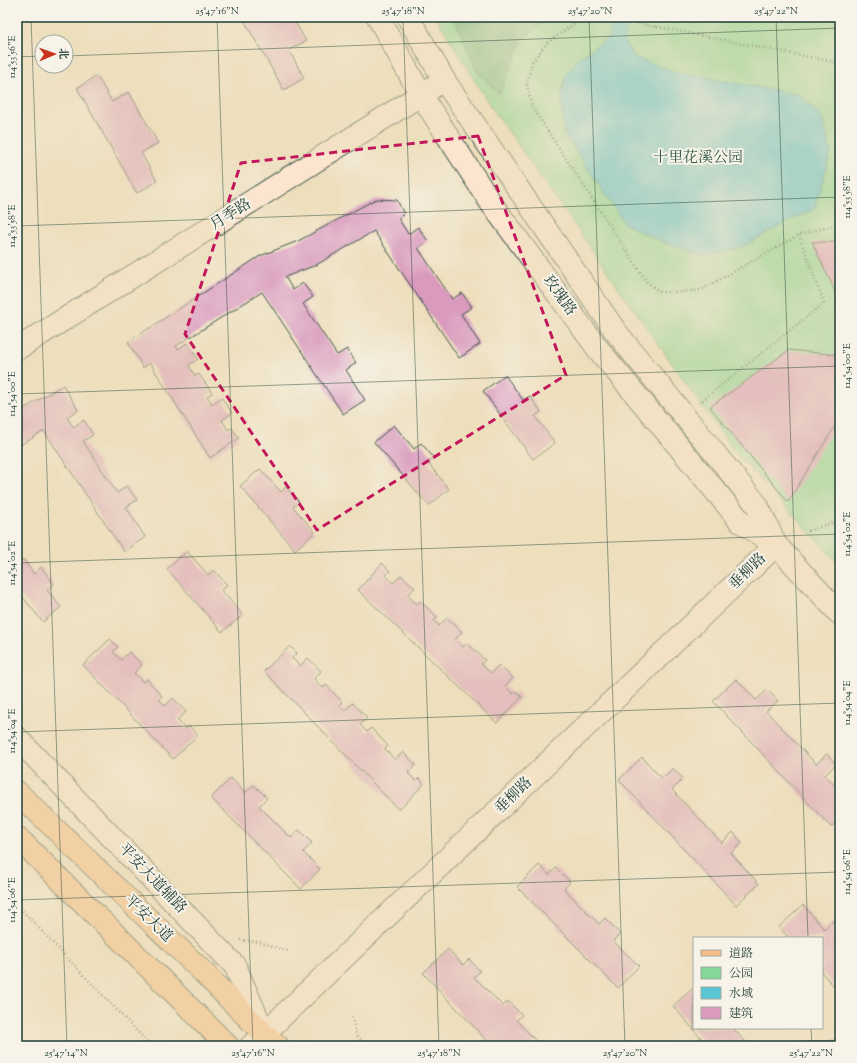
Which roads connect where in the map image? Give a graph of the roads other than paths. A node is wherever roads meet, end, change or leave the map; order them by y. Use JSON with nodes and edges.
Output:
{"nodes":[{"id":1,"x":378,"y":17,"type":"edge"},
{"id":2,"x":408,"y":17,"type":"edge"},
{"id":3,"x":444,"y":80,"type":"junction"},
{"id":4,"x":420,"y":95,"type":"junction"},
{"id":5,"x":17,"y":349,"type":"edge"},
{"id":6,"x":776,"y":546,"type":"junction"},
{"id":7,"x":840,"y":614,"type":"edge"},
{"id":8,"x":17,"y":738,"type":"edge"},
{"id":9,"x":18,"y":791,"type":"edge"},
{"id":10,"x":17,"y":837,"type":"edge"},
{"id":11,"x":265,"y":1042,"type":"edge"},
{"id":12,"x":228,"y":1046,"type":"edge"}],
"edges":[{"from":1,"to":4,"type":"street","name":"玫瑰路"},
{"from":2,"to":3,"type":"street","name":"玫瑰路"},
{"from":3,"to":4,"type":"street","name":"月季路"},
{"from":3,"to":6,"type":"street","name":"玫瑰路"},
{"from":4,"to":5,"type":"street","name":"月季路"},
{"from":4,"to":6,"type":"street","name":"玫瑰路"},
{"from":6,"to":7,"type":"street","name":"玫瑰路"},
{"from":6,"to":11,"type":"street","name":"垂柳路"},
{"from":8,"to":11,"type":"street","name":"平安大道辅路"},
{"from":9,"to":11,"type":"main road","name":"平安大道"},
{"from":10,"to":12,"type":"main road"}]}
